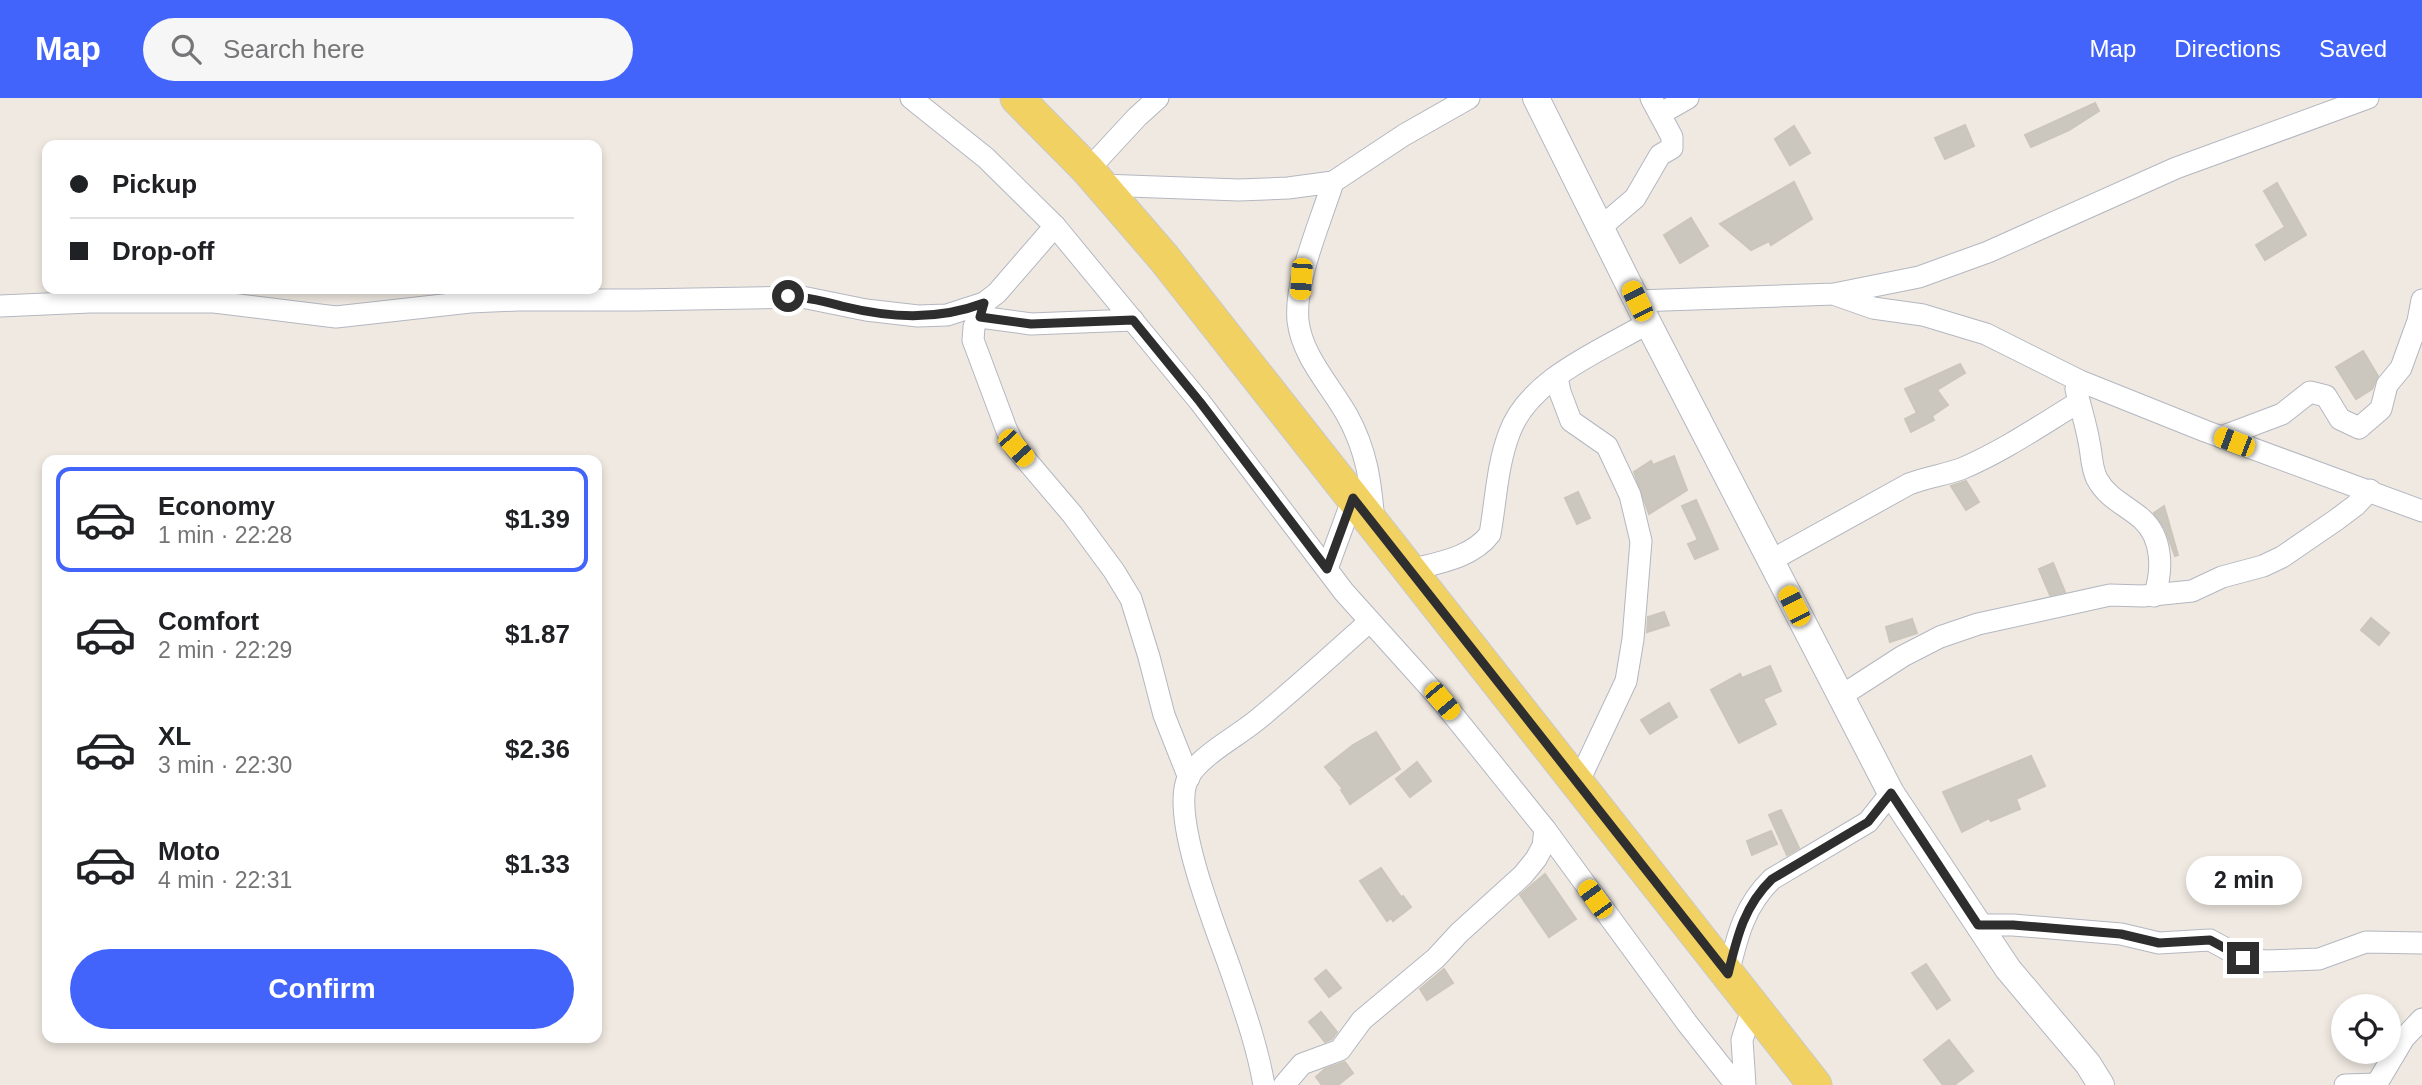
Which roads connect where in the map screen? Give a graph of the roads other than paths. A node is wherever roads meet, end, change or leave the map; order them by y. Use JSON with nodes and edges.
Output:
{"nodes":[{"id":1,"x":911,"y":98,"type":"edge"},
{"id":2,"x":1017,"y":98,"type":"edge"},
{"id":3,"x":1158,"y":98,"type":"edge"},
{"id":4,"x":1469,"y":98,"type":"edge"},
{"id":5,"x":1536,"y":98,"type":"edge"},
{"id":6,"x":1688,"y":98,"type":"edge"},
{"id":7,"x":2368,"y":98,"type":"edge"},
{"id":8,"x":1655,"y":106,"type":"edge"},
{"id":9,"x":1094,"y":177,"type":"junction"},
{"id":10,"x":1333,"y":181,"type":"junction"},
{"id":11,"x":1055,"y":226,"type":"junction"},
{"id":12,"x":1601,"y":227,"type":"junction"},
{"id":13,"x":1834,"y":294,"type":"junction"},
{"id":14,"x":2422,"y":300,"type":"edge"},
{"id":15,"x":0,"y":306,"type":"edge"},
{"id":16,"x":982,"y":310,"type":"junction"},
{"id":17,"x":1643,"y":312,"type":"junction"},
{"id":18,"x":1133,"y":320,"type":"junction"},
{"id":19,"x":1557,"y":377,"type":"junction"},
{"id":20,"x":2073,"y":379,"type":"junction"},
{"id":21,"x":2079,"y":402,"type":"junction"},
{"id":22,"x":2221,"y":437,"type":"junction"},
{"id":23,"x":2370,"y":490,"type":"junction"},
{"id":24,"x":1353,"y":498,"type":"junction"},
{"id":25,"x":2422,"y":511,"type":"edge"},
{"id":26,"x":1374,"y":525,"type":"junction"},
{"id":27,"x":1770,"y":561,"type":"junction"},
{"id":28,"x":1327,"y":569,"type":"junction"},
{"id":29,"x":1410,"y":570,"type":"junction"},
{"id":30,"x":2154,"y":596,"type":"junction"},
{"id":31,"x":1369,"y":622,"type":"junction"},
{"id":32,"x":1841,"y":696,"type":"junction"},
{"id":33,"x":1189,"y":778,"type":"junction"},
{"id":34,"x":1578,"y":783,"type":"junction"},
{"id":35,"x":1891,"y":793,"type":"junction"},
{"id":36,"x":1545,"y":829,"type":"junction"},
{"id":37,"x":1978,"y":925,"type":"junction"},
{"id":38,"x":2422,"y":943,"type":"edge"},
{"id":39,"x":1728,"y":974,"type":"junction"},
{"id":40,"x":1753,"y":1006,"type":"junction"},
{"id":41,"x":2422,"y":1018,"type":"edge"},
{"id":42,"x":2376,"y":1084,"type":"edge"},
{"id":43,"x":1264,"y":1085,"type":"edge"},
{"id":44,"x":1284,"y":1085,"type":"edge"},
{"id":45,"x":1736,"y":1085,"type":"edge"},
{"id":46,"x":1745,"y":1085,"type":"edge"},
{"id":47,"x":1815,"y":1085,"type":"edge"},
{"id":48,"x":2101,"y":1085,"type":"edge"},
{"id":49,"x":2345,"y":1085,"type":"edge"}],
"edges":[{"from":1,"to":11,"type":"street"},
{"from":2,"to":9,"type":"main road"},
{"from":3,"to":9,"type":"street"},
{"from":4,"to":10,"type":"street"},
{"from":5,"to":12,"type":"street"},
{"from":6,"to":8,"type":"street"},
{"from":7,"to":13,"type":"street"},
{"from":8,"to":12,"type":"street"},
{"from":9,"to":10,"type":"street"},
{"from":9,"to":24,"type":"main road"},
{"from":10,"to":26,"type":"street"},
{"from":11,"to":16,"type":"street"},
{"from":11,"to":18,"type":"street"},
{"from":12,"to":17,"type":"street"},
{"from":13,"to":17,"type":"street"},
{"from":13,"to":20,"type":"street"},
{"from":14,"to":22,"type":"street"},
{"from":15,"to":16,"type":"street"},
{"from":16,"to":18,"type":"street"},
{"from":16,"to":33,"type":"street"},
{"from":17,"to":19,"type":"street"},
{"from":17,"to":27,"type":"street"},
{"from":18,"to":28,"type":"street"},
{"from":19,"to":29,"type":"street"},
{"from":19,"to":34,"type":"street"},
{"from":20,"to":21,"type":"street"},
{"from":20,"to":22,"type":"street"},
{"from":21,"to":27,"type":"street"},
{"from":21,"to":30,"type":"street"},
{"from":22,"to":23,"type":"street"},
{"from":23,"to":25,"type":"street"},
{"from":23,"to":30,"type":"street"},
{"from":24,"to":26,"type":"main road"},
{"from":24,"to":28,"type":"street"},
{"from":26,"to":29,"type":"main road"},
{"from":27,"to":32,"type":"street"},
{"from":28,"to":31,"type":"street"},
{"from":29,"to":34,"type":"main road"},
{"from":30,"to":32,"type":"street"},
{"from":31,"to":33,"type":"street"},
{"from":31,"to":36,"type":"street"},
{"from":32,"to":35,"type":"street"},
{"from":33,"to":43,"type":"street"},
{"from":34,"to":39,"type":"main road"},
{"from":35,"to":37,"type":"street"},
{"from":35,"to":39,"type":"street"},
{"from":36,"to":44,"type":"street"},
{"from":36,"to":45,"type":"street"},
{"from":37,"to":38,"type":"street"},
{"from":37,"to":48,"type":"street"},
{"from":39,"to":40,"type":"main road"},
{"from":40,"to":46,"type":"street"},
{"from":40,"to":47,"type":"main road"},
{"from":41,"to":42,"type":"street"},
{"from":42,"to":49,"type":"street"}]}
